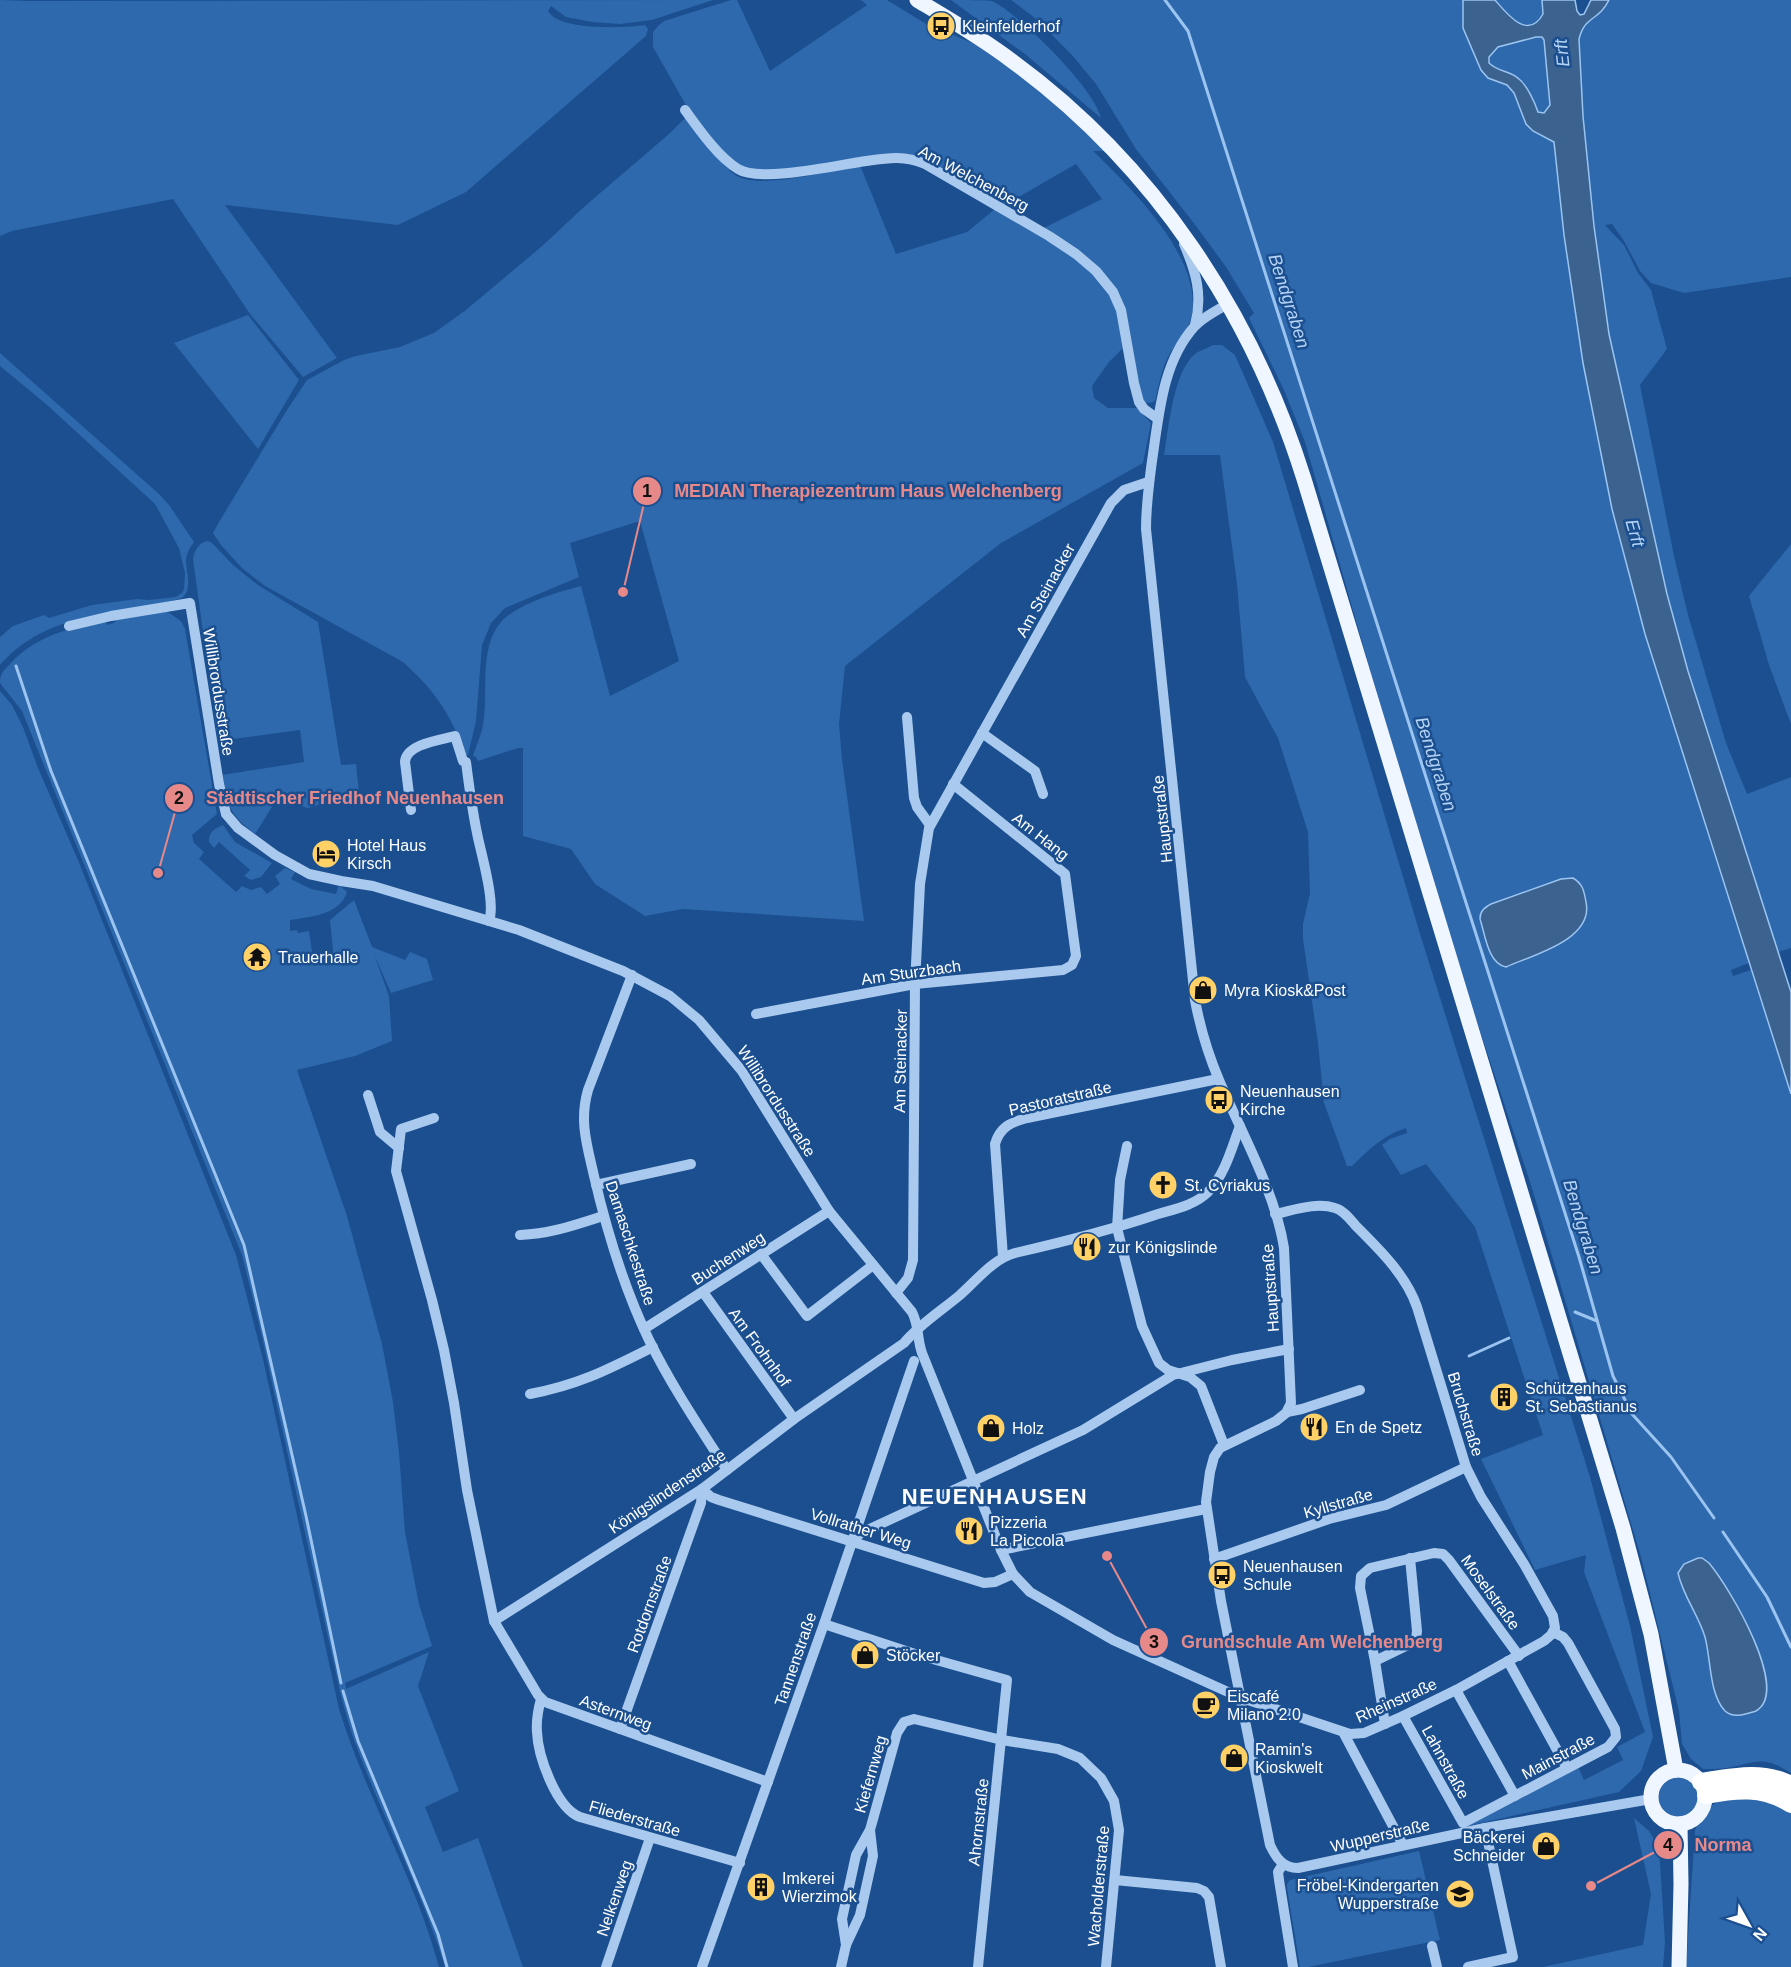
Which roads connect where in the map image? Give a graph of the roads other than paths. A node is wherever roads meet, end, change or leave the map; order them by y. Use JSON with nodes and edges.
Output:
{"nodes":[{"id":1,"x":916,"y":0,"type":"edge"},
{"id":2,"x":931,"y":0,"type":"edge"},
{"id":3,"x":966,"y":29,"type":"junction"},
{"id":4,"x":685,"y":110,"type":"dead end"},
{"id":5,"x":1175,"y":224,"type":"junction"},
{"id":6,"x":1228,"y":304,"type":"junction"},
{"id":7,"x":1195,"y":325,"type":"junction"},
{"id":8,"x":1158,"y":419,"type":"junction"},
{"id":9,"x":1148,"y":482,"type":"junction"},
{"id":10,"x":69,"y":626,"type":"dead end"},
{"id":11,"x":907,"y":717,"type":"dead end"},
{"id":12,"x":982,"y":733,"type":"junction"},
{"id":13,"x":953,"y":784,"type":"junction"},
{"id":14,"x":1043,"y":794,"type":"dead end"},
{"id":15,"x":411,"y":810,"type":"dead end"},
{"id":16,"x":930,"y":825,"type":"junction"},
{"id":17,"x":489,"y":921,"type":"junction"},
{"id":18,"x":1071,"y":967,"type":"joint"},
{"id":19,"x":632,"y":975,"type":"junction"},
{"id":20,"x":915,"y":984,"type":"junction"},
{"id":21,"x":756,"y":1014,"type":"dead end"},
{"id":22,"x":1218,"y":1079,"type":"junction"},
{"id":23,"x":368,"y":1095,"type":"dead end"},
{"id":24,"x":434,"y":1118,"type":"dead end"},
{"id":25,"x":1240,"y":1126,"type":"junction"},
{"id":26,"x":1127,"y":1146,"type":"dead end"},
{"id":27,"x":399,"y":1148,"type":"junction"},
{"id":28,"x":691,"y":1164,"type":"dead end"},
{"id":29,"x":596,"y":1185,"type":"junction"},
{"id":30,"x":829,"y":1211,"type":"junction"},
{"id":31,"x":1275,"y":1214,"type":"junction"},
{"id":32,"x":603,"y":1216,"type":"junction"},
{"id":33,"x":1117,"y":1228,"type":"junction"},
{"id":34,"x":520,"y":1235,"type":"dead end"},
{"id":35,"x":761,"y":1254,"type":"junction"},
{"id":36,"x":1003,"y":1257,"type":"junction"},
{"id":37,"x":873,"y":1265,"type":"junction"},
{"id":38,"x":703,"y":1292,"type":"junction"},
{"id":39,"x":896,"y":1293,"type":"junction"},
{"id":40,"x":917,"y":1327,"type":"junction"},
{"id":41,"x":644,"y":1329,"type":"junction"},
{"id":42,"x":653,"y":1347,"type":"junction"},
{"id":43,"x":1289,"y":1349,"type":"junction"},
{"id":44,"x":914,"y":1361,"type":"dead end"},
{"id":45,"x":1179,"y":1372,"type":"junction"},
{"id":46,"x":1360,"y":1390,"type":"dead end"},
{"id":47,"x":530,"y":1394,"type":"dead end"},
{"id":48,"x":1287,"y":1412,"type":"junction"},
{"id":49,"x":794,"y":1419,"type":"junction"},
{"id":50,"x":1224,"y":1445,"type":"junction"},
{"id":51,"x":1466,"y":1467,"type":"junction"},
{"id":52,"x":727,"y":1470,"type":"junction"},
{"id":53,"x":973,"y":1481,"type":"junction"},
{"id":54,"x":702,"y":1489,"type":"junction"},
{"id":55,"x":1206,"y":1509,"type":"junction"},
{"id":56,"x":852,"y":1541,"type":"junction"},
{"id":57,"x":1001,"y":1550,"type":"junction"},
{"id":58,"x":1410,"y":1558,"type":"junction"},
{"id":59,"x":1214,"y":1559,"type":"junction"},
{"id":60,"x":1013,"y":1574,"type":"junction"},
{"id":61,"x":494,"y":1621,"type":"junction"},
{"id":62,"x":824,"y":1624,"type":"junction"},
{"id":63,"x":1553,"y":1632,"type":"junction"},
{"id":64,"x":1514,"y":1659,"type":"junction"},
{"id":65,"x":1375,"y":1661,"type":"junction"},
{"id":66,"x":1456,"y":1690,"type":"junction"},
{"id":67,"x":1239,"y":1697,"type":"junction"},
{"id":68,"x":541,"y":1699,"type":"junction"},
{"id":69,"x":1403,"y":1716,"type":"junction"},
{"id":70,"x":1385,"y":1724,"type":"junction"},
{"id":71,"x":620,"y":1729,"type":"junction"},
{"id":72,"x":1343,"y":1732,"type":"junction"},
{"id":73,"x":1002,"y":1740,"type":"junction"},
{"id":74,"x":1568,"y":1768,"type":"junction"},
{"id":75,"x":1676,"y":1770,"type":"junction"},
{"id":76,"x":768,"y":1782,"type":"junction"},
{"id":77,"x":1791,"y":1785,"type":"edge"},
{"id":78,"x":1703,"y":1789,"type":"junction"},
{"id":79,"x":1515,"y":1796,"type":"junction"},
{"id":80,"x":1651,"y":1799,"type":"junction"},
{"id":81,"x":1791,"y":1804,"type":"edge"},
{"id":82,"x":1463,"y":1823,"type":"joint"},
{"id":83,"x":1680,"y":1824,"type":"junction"},
{"id":84,"x":1485,"y":1828,"type":"junction"},
{"id":85,"x":870,"y":1830,"type":"junction"},
{"id":86,"x":650,"y":1838,"type":"junction"},
{"id":87,"x":1403,"y":1845,"type":"junction"},
{"id":88,"x":740,"y":1863,"type":"junction"},
{"id":89,"x":1283,"y":1864,"type":"junction"},
{"id":90,"x":1115,"y":1880,"type":"junction"},
{"id":91,"x":846,"y":1945,"type":"junction"},
{"id":92,"x":1432,"y":1946,"type":"dead end"},
{"id":93,"x":606,"y":1967,"type":"edge"},
{"id":94,"x":702,"y":1967,"type":"edge"},
{"id":95,"x":841,"y":1967,"type":"edge"},
{"id":96,"x":978,"y":1967,"type":"edge"},
{"id":97,"x":1106,"y":1967,"type":"edge"},
{"id":98,"x":1221,"y":1967,"type":"edge"},
{"id":99,"x":1293,"y":1967,"type":"edge"},
{"id":100,"x":1437,"y":1967,"type":"edge"},
{"id":101,"x":1468,"y":1967,"type":"edge"},
{"id":102,"x":1679,"y":1967,"type":"edge"}],
"edges":[{"from":1,"to":3,"type":"main road"},
{"from":2,"to":3,"type":"main road"},
{"from":3,"to":5,"type":"main road"},
{"from":4,"to":8,"type":"street","name":"Am Welchenberg"},
{"from":5,"to":6,"type":"main road"},
{"from":5,"to":7,"type":"street","name":"Hauptstraße"},
{"from":6,"to":7,"type":"street","name":"Hauptstraße"},
{"from":6,"to":75,"type":"main road"},
{"from":7,"to":8,"type":"street","name":"Hauptstraße"},
{"from":8,"to":9,"type":"street","name":"Hauptstraße"},
{"from":9,"to":12,"type":"street","name":"Am Steinacker"},
{"from":9,"to":22,"type":"street","name":"Hauptstraße"},
{"from":10,"to":17,"type":"street","name":"Willibrordusstraße"},
{"from":11,"to":16,"type":"street"},
{"from":12,"to":13,"type":"street","name":"Am Steinacker"},
{"from":12,"to":14,"type":"street"},
{"from":13,"to":16,"type":"street","name":"Am Steinacker"},
{"from":13,"to":18,"type":"street","name":"Am Hang"},
{"from":15,"to":17,"type":"street"},
{"from":16,"to":20,"type":"street","name":"Am Steinacker"},
{"from":17,"to":19,"type":"street","name":"Willibrordusstraße"},
{"from":18,"to":20,"type":"street","name":"Am Sturzbach"},
{"from":19,"to":29,"type":"street","name":"Damaschkestraße"},
{"from":19,"to":30,"type":"street","name":"Willibrordusstraße"},
{"from":20,"to":21,"type":"street","name":"Am Sturzbach"},
{"from":20,"to":39,"type":"street","name":"Am Steinacker"},
{"from":22,"to":25,"type":"street","name":"Hauptstraße"},
{"from":22,"to":36,"type":"street","name":"Pastoratstraße"},
{"from":23,"to":27,"type":"street"},
{"from":24,"to":27,"type":"street"},
{"from":25,"to":31,"type":"street","name":"Hauptstraße"},
{"from":25,"to":33,"type":"street","name":"Königslindenstraße"},
{"from":26,"to":33,"type":"street"},
{"from":27,"to":61,"type":"street"},
{"from":28,"to":29,"type":"street"},
{"from":29,"to":32,"type":"street","name":"Damaschkestraße"},
{"from":30,"to":35,"type":"street","name":"Buchenweg"},
{"from":30,"to":37,"type":"street","name":"Willibrordusstraße"},
{"from":31,"to":43,"type":"street","name":"Hauptstraße"},
{"from":31,"to":51,"type":"street","name":"Bruchstraße"},
{"from":32,"to":34,"type":"street"},
{"from":32,"to":41,"type":"street","name":"Damaschkestraße"},
{"from":33,"to":36,"type":"street","name":"Königslindenstraße"},
{"from":33,"to":45,"type":"street"},
{"from":35,"to":37,"type":"street"},
{"from":35,"to":38,"type":"street","name":"Buchenweg"},
{"from":36,"to":40,"type":"street","name":"Königslindenstraße"},
{"from":37,"to":39,"type":"street","name":"Willibrordusstraße"},
{"from":38,"to":41,"type":"street","name":"Buchenweg"},
{"from":38,"to":49,"type":"street","name":"Am Frohnhof"},
{"from":39,"to":40,"type":"street","name":"Willibrordusstraße"},
{"from":40,"to":49,"type":"street","name":"Königslindenstraße"},
{"from":40,"to":53,"type":"street","name":"Willibrordusstraße"},
{"from":41,"to":42,"type":"street","name":"Damaschkestraße"},
{"from":42,"to":47,"type":"street"},
{"from":42,"to":52,"type":"street","name":"Damaschkestraße"},
{"from":43,"to":45,"type":"street"},
{"from":43,"to":48,"type":"street","name":"Hauptstraße"},
{"from":44,"to":56,"type":"street","name":"Tannenstraße"},
{"from":45,"to":50,"type":"street"},
{"from":45,"to":53,"type":"street"},
{"from":46,"to":48,"type":"street"},
{"from":48,"to":50,"type":"street"},
{"from":49,"to":52,"type":"street","name":"Königslindenstraße"},
{"from":50,"to":55,"type":"street"},
{"from":51,"to":59,"type":"street","name":"Kyllstraße"},
{"from":51,"to":63,"type":"street","name":"Bruchstraße"},
{"from":52,"to":54,"type":"street","name":"Königslindenstraße"},
{"from":53,"to":56,"type":"street"},
{"from":53,"to":57,"type":"street","name":"Willibrordusstraße"},
{"from":54,"to":56,"type":"street","name":"Vollrather Weg"},
{"from":54,"to":61,"type":"street","name":"Königslindenstraße"},
{"from":54,"to":71,"type":"street","name":"Rotdornstraße"},
{"from":55,"to":57,"type":"street"},
{"from":55,"to":59,"type":"street"},
{"from":56,"to":60,"type":"street","name":"Vollrather Weg"},
{"from":56,"to":62,"type":"street","name":"Tannenstraße"},
{"from":57,"to":60,"type":"street","name":"Willibrordusstraße"},
{"from":58,"to":64,"type":"street","name":"Moselstraße"},
{"from":58,"to":65,"type":"street"},
{"from":58,"to":65,"type":"street"},
{"from":59,"to":67,"type":"street"},
{"from":60,"to":67,"type":"street","name":"Willibrordusstraße"},
{"from":61,"to":68,"type":"street"},
{"from":62,"to":73,"type":"street","name":"Ahornstraße"},
{"from":62,"to":76,"type":"street","name":"Tannenstraße"},
{"from":63,"to":64,"type":"street","name":"Rheinstraße"},
{"from":63,"to":74,"type":"street","name":"Mainstraße"},
{"from":64,"to":66,"type":"street","name":"Rheinstraße"},
{"from":64,"to":74,"type":"street","name":"Moselstraße"},
{"from":65,"to":70,"type":"street"},
{"from":66,"to":69,"type":"street","name":"Rheinstraße"},
{"from":66,"to":79,"type":"street"},
{"from":67,"to":72,"type":"street","name":"Rheinstraße"},
{"from":67,"to":89,"type":"street"},
{"from":68,"to":71,"type":"street","name":"Asternweg"},
{"from":68,"to":86,"type":"street","name":"Fliederstraße"},
{"from":69,"to":70,"type":"street","name":"Rheinstraße"},
{"from":69,"to":82,"type":"street","name":"Lahnstraße"},
{"from":70,"to":72,"type":"street","name":"Rheinstraße"},
{"from":71,"to":76,"type":"street","name":"Asternweg"},
{"from":72,"to":87,"type":"street"},
{"from":73,"to":85,"type":"street","name":"Kiefernweg"},
{"from":73,"to":90,"type":"street","name":"Wacholderstraße"},
{"from":73,"to":96,"type":"street","name":"Ahornstraße"},
{"from":74,"to":79,"type":"street","name":"Mainstraße"},
{"from":75,"to":78,"type":"main road"},
{"from":75,"to":80,"type":"main road"},
{"from":76,"to":88,"type":"street","name":"Tannenstraße"},
{"from":77,"to":78,"type":"highway"},
{"from":78,"to":81,"type":"highway"},
{"from":78,"to":83,"type":"main road"},
{"from":79,"to":82,"type":"street","name":"Mainstraße"},
{"from":80,"to":83,"type":"main road"},
{"from":80,"to":84,"type":"street","name":"Wupperstraße"},
{"from":83,"to":102,"type":"main road"},
{"from":84,"to":87,"type":"street","name":"Wupperstraße"},
{"from":84,"to":101,"type":"street"},
{"from":85,"to":91,"type":"street","name":"Kiefernweg"},
{"from":85,"to":91,"type":"street","name":"Kiefernweg"},
{"from":86,"to":88,"type":"street","name":"Fliederstraße"},
{"from":86,"to":93,"type":"street","name":"Nelkenweg"},
{"from":87,"to":89,"type":"street","name":"Wupperstraße"},
{"from":88,"to":94,"type":"street","name":"Tannenstraße"},
{"from":89,"to":99,"type":"street"},
{"from":90,"to":97,"type":"street","name":"Wacholderstraße"},
{"from":90,"to":98,"type":"street"},
{"from":91,"to":95,"type":"street","name":"Kiefernweg"},
{"from":92,"to":100,"type":"street"}]}
